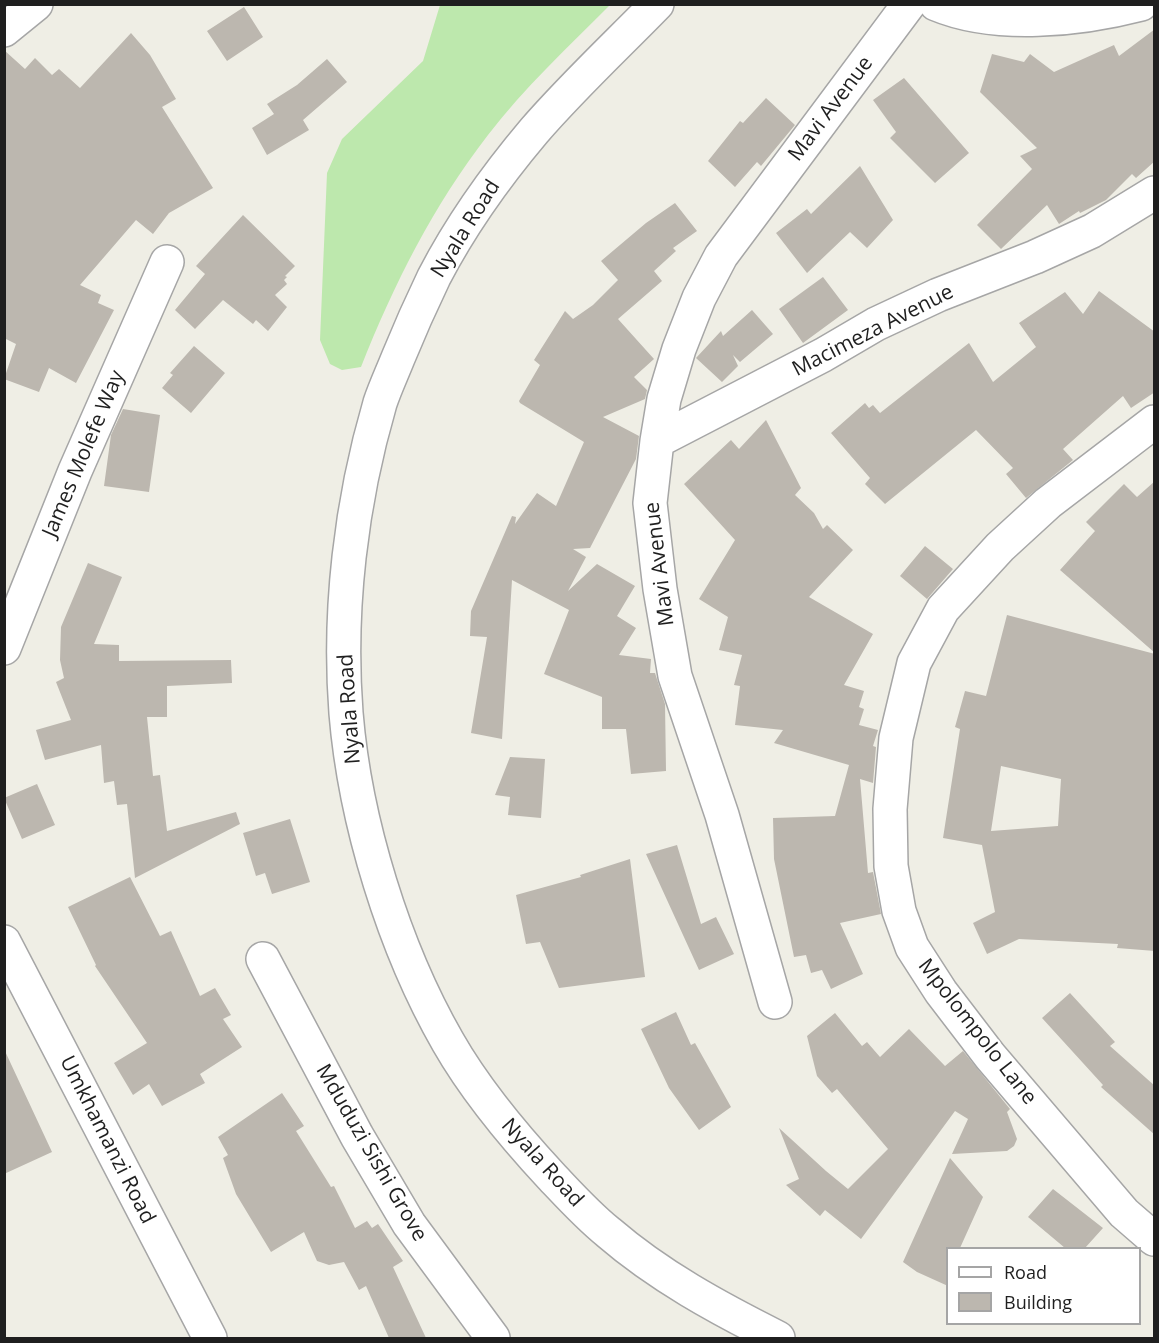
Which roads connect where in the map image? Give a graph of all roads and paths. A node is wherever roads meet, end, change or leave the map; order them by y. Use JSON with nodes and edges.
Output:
{"nodes":[{"id":1,"x":36,"y":4,"type":"edge"},
{"id":2,"x":657,"y":4,"type":"edge"},
{"id":3,"x":909,"y":4,"type":"edge"},
{"id":4,"x":936,"y":4,"type":"edge"},
{"id":5,"x":1141,"y":4,"type":"edge"},
{"id":6,"x":4,"y":30,"type":"edge"},
{"id":7,"x":1155,"y":193,"type":"edge"},
{"id":8,"x":167,"y":262,"type":"dead end"},
{"id":9,"x":1155,"y":422,"type":"edge"},
{"id":10,"x":657,"y":441,"type":"junction"},
{"id":11,"x":4,"y":648,"type":"edge"},
{"id":12,"x":4,"y":942,"type":"edge"},
{"id":13,"x":263,"y":959,"type":"dead end"},
{"id":14,"x":775,"y":1002,"type":"dead end"},
{"id":15,"x":1155,"y":1239,"type":"edge"},
{"id":16,"x":210,"y":1338,"type":"edge"},
{"id":17,"x":493,"y":1338,"type":"edge"},
{"id":18,"x":778,"y":1338,"type":"edge"}],
"edges":[{"from":1,"to":6,"type":"street"},
{"from":2,"to":18,"type":"street","name":"Nyala Road"},
{"from":3,"to":10,"type":"street","name":"Mavi Avenue"},
{"from":4,"to":5,"type":"street"},
{"from":7,"to":10,"type":"street","name":"Macimeza Avenue"},
{"from":8,"to":11,"type":"street","name":"James Molefe Way"},
{"from":9,"to":15,"type":"street","name":"Mpolompolo Lane"},
{"from":10,"to":14,"type":"street","name":"Mavi Avenue"},
{"from":12,"to":16,"type":"street","name":"Umkhamanzi Road"},
{"from":13,"to":17,"type":"street","name":"Mduduzi Sishi Grove"}]}
